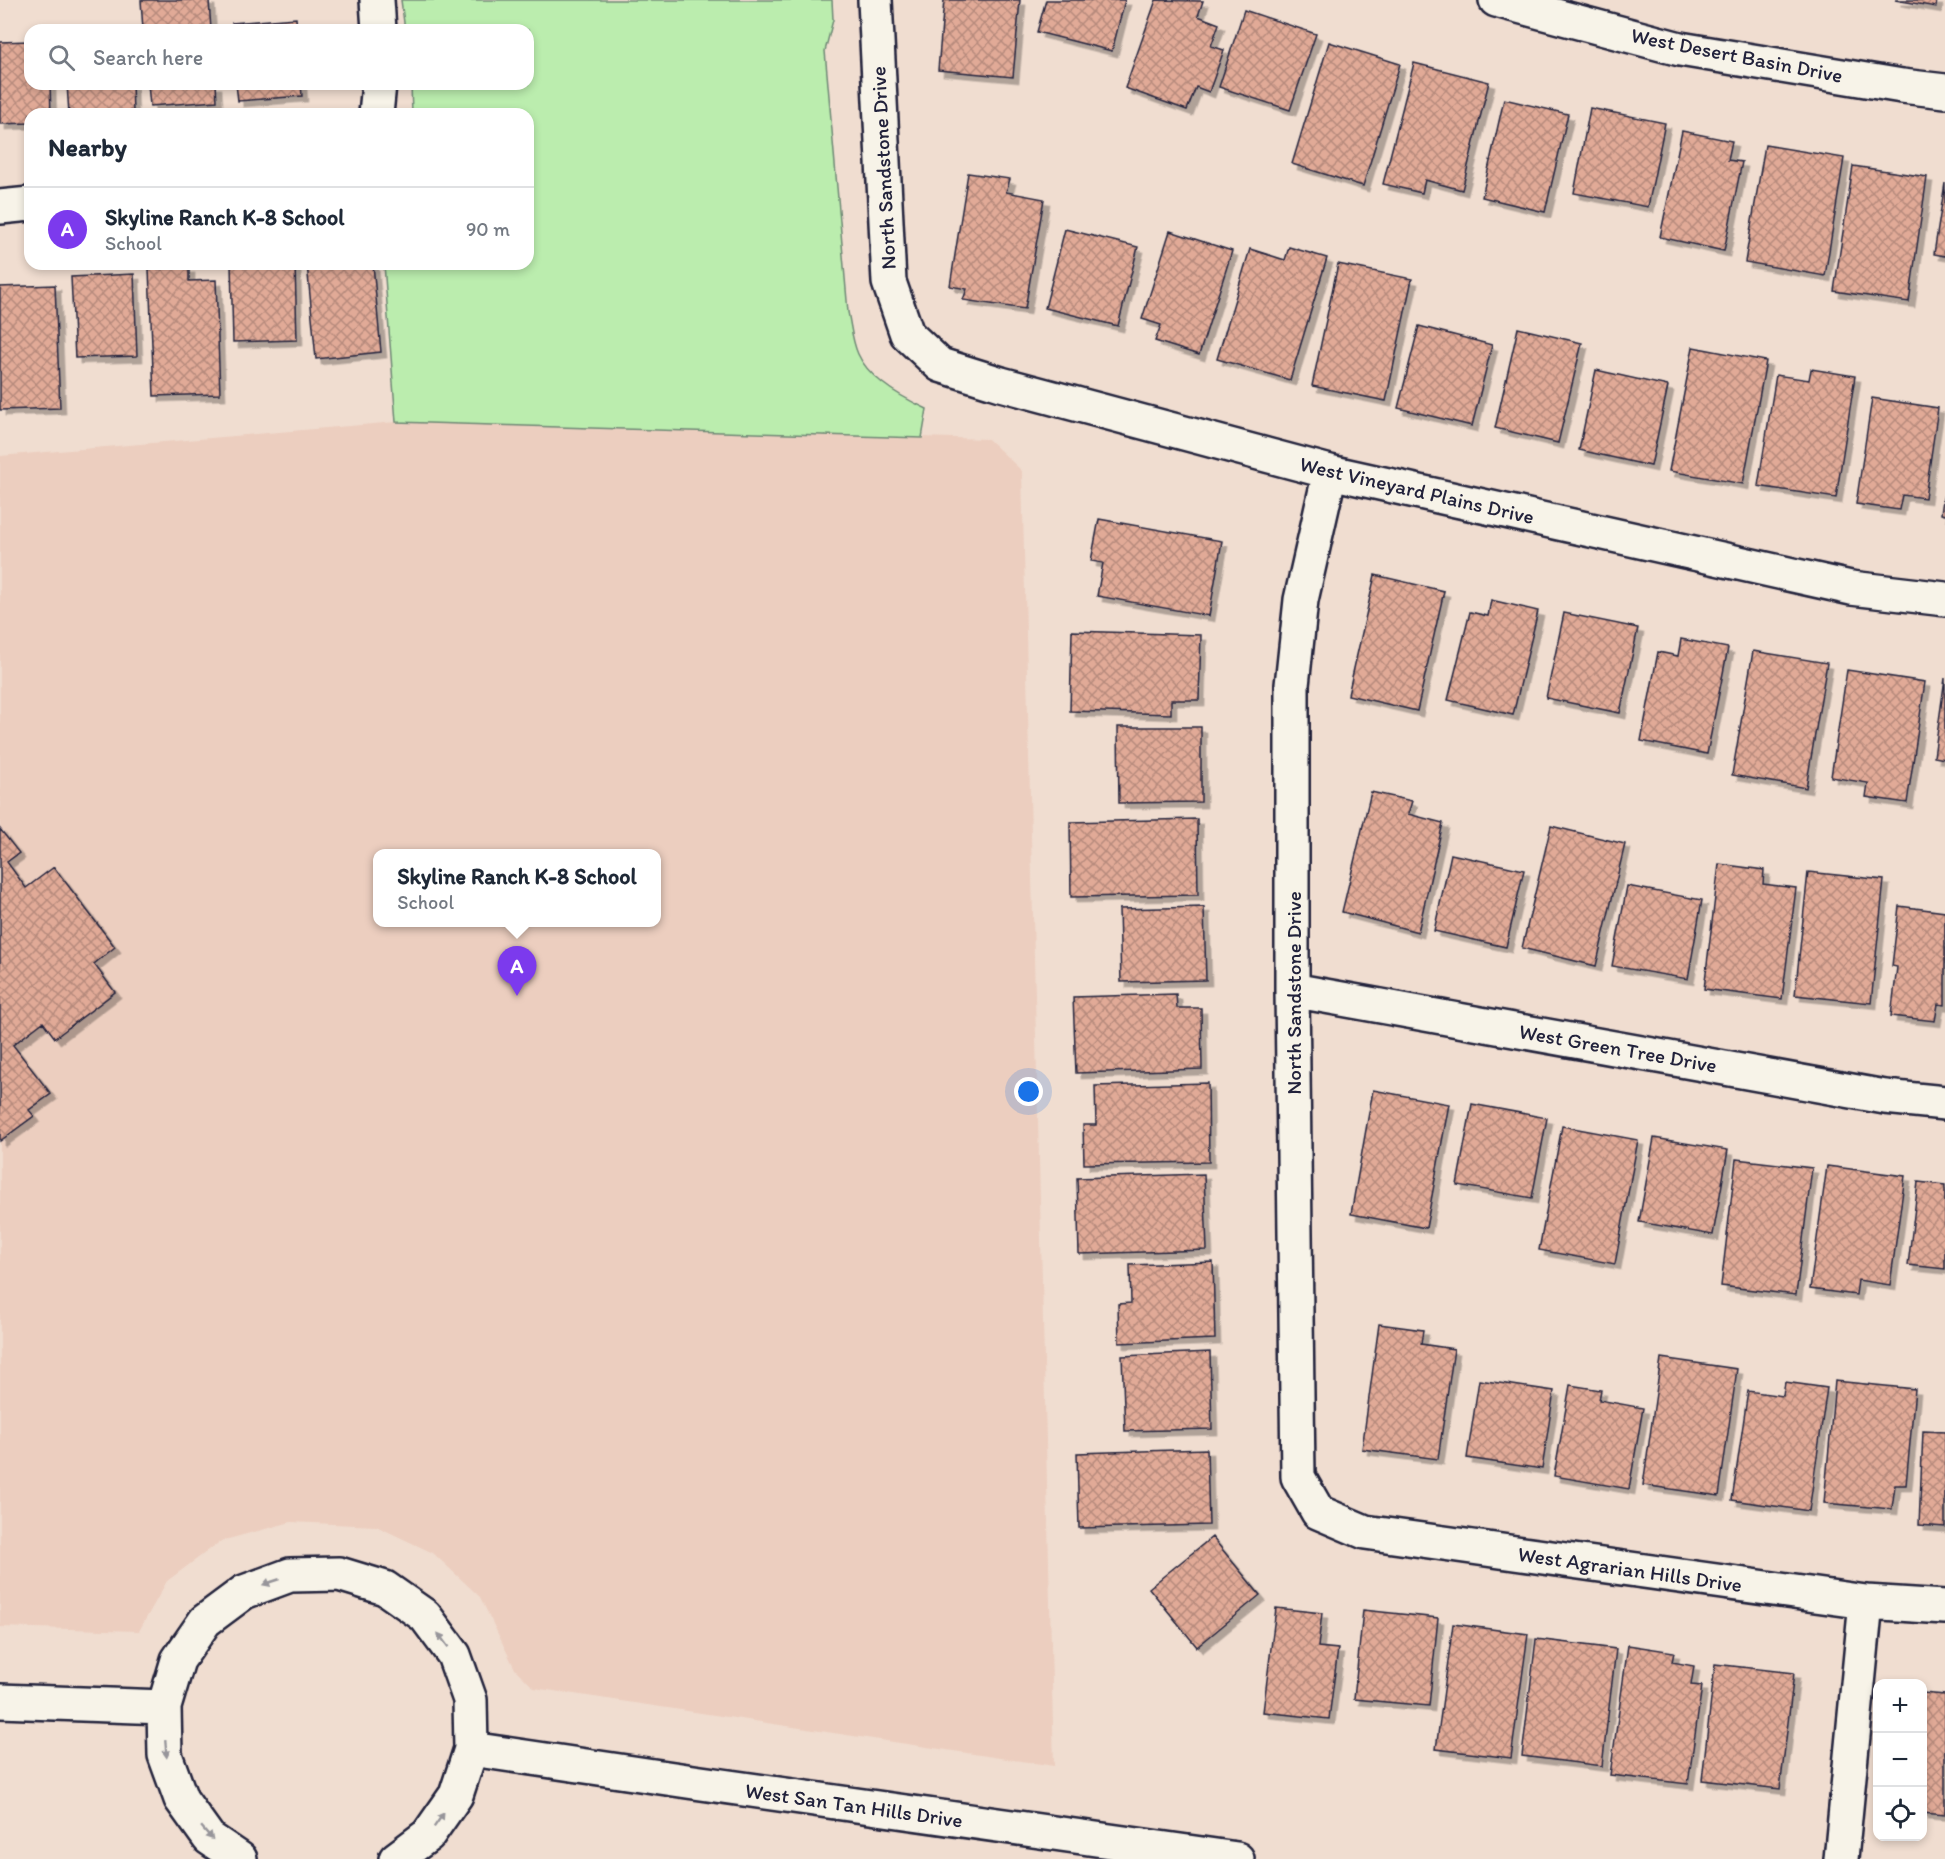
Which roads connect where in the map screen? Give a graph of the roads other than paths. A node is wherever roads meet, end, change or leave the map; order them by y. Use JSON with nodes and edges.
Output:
{"nodes":[{"id":1,"x":377,"y":0,"type":"edge"},
{"id":2,"x":875,"y":0,"type":"edge"},
{"id":3,"x":1496,"y":0,"type":"edge"},
{"id":4,"x":379,"y":24,"type":"edge"},
{"id":5,"x":379,"y":90,"type":"edge"},
{"id":6,"x":1945,"y":91,"type":"edge"},
{"id":7,"x":377,"y":108,"type":"edge"},
{"id":8,"x":24,"y":205,"type":"edge"},
{"id":9,"x":0,"y":207,"type":"edge"},
{"id":10,"x":907,"y":334,"type":"joint"},
{"id":11,"x":1330,"y":472,"type":"junction"},
{"id":12,"x":1945,"y":599,"type":"edge"},
{"id":13,"x":1292,"y":990,"type":"junction"},
{"id":14,"x":1945,"y":1103,"type":"edge"},
{"id":15,"x":1318,"y":1512,"type":"joint"},
{"id":16,"x":1866,"y":1602,"type":"junction"},
{"id":17,"x":1945,"y":1607,"type":"edge"},
{"id":18,"x":0,"y":1701,"type":"edge"},
{"id":19,"x":164,"y":1707,"type":"junction"},
{"id":20,"x":471,"y":1749,"type":"junction"},
{"id":21,"x":240,"y":1859,"type":"edge"},
{"id":22,"x":396,"y":1859,"type":"edge"},
{"id":23,"x":1236,"y":1859,"type":"edge"},
{"id":24,"x":1840,"y":1859,"type":"edge"}],
"edges":[{"from":1,"to":4,"type":"street"},
{"from":2,"to":10,"type":"street","name":"North Sandstone Drive"},
{"from":3,"to":6,"type":"street","name":"West Desert Basin Drive"},
{"from":5,"to":7,"type":"street"},
{"from":8,"to":9,"type":"street"},
{"from":10,"to":11,"type":"street","name":"West Vineyard Plains Drive"},
{"from":11,"to":12,"type":"street","name":"West Vineyard Plains Drive"},
{"from":11,"to":13,"type":"street","name":"North Sandstone Drive"},
{"from":13,"to":14,"type":"street","name":"West Green Tree Drive"},
{"from":13,"to":15,"type":"street","name":"North Sandstone Drive"},
{"from":15,"to":16,"type":"street","name":"West Agrarian Hills Drive"},
{"from":16,"to":17,"type":"street","name":"West Agrarian Hills Drive"},
{"from":16,"to":24,"type":"street"},
{"from":18,"to":19,"type":"street"},
{"from":20,"to":19,"type":"street","one_way":true},
{"from":19,"to":21,"type":"street","one_way":true},
{"from":22,"to":20,"type":"street","one_way":true},
{"from":20,"to":23,"type":"street","name":"West San Tan Hills Drive"}]}
